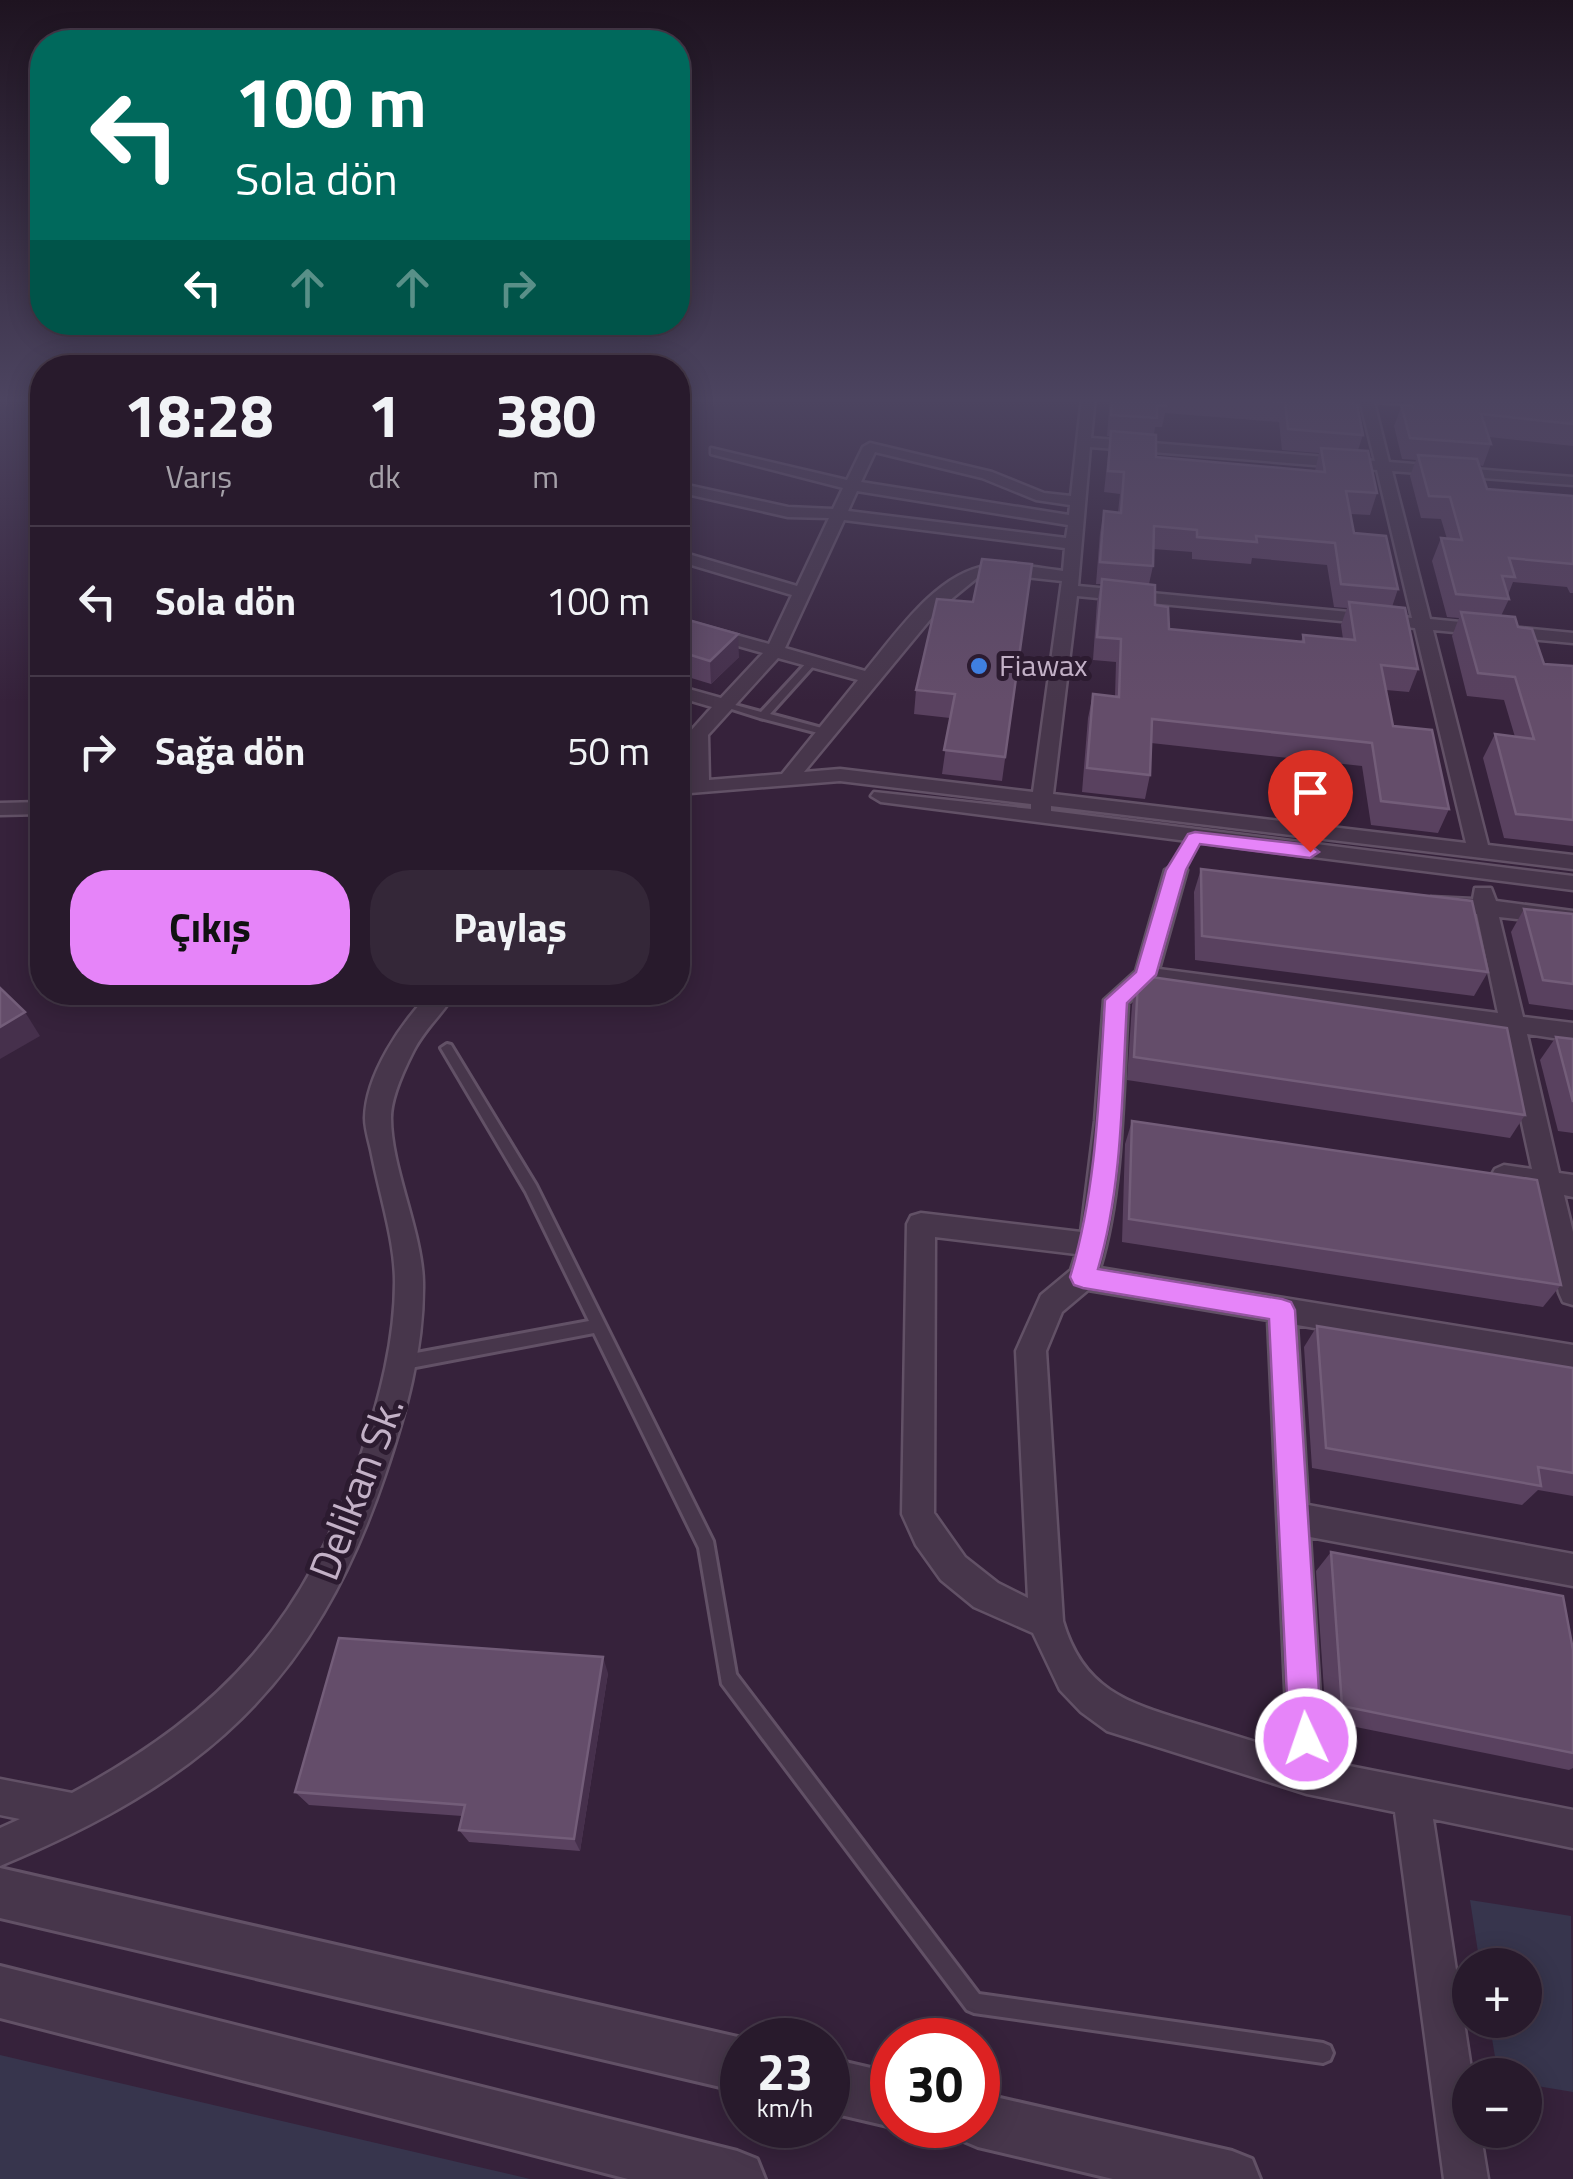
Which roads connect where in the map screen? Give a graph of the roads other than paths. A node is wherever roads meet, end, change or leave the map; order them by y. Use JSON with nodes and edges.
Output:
{"nodes":[{"id":1,"x":729,"y":499,"type":"edge"},
{"id":2,"x":844,"y":499,"type":"edge"},
{"id":3,"x":936,"y":499,"type":"edge"},
{"id":4,"x":1056,"y":499,"type":"edge"},
{"id":5,"x":1392,"y":499,"type":"edge"},
{"id":6,"x":1077,"y":501,"type":"joint"},
{"id":7,"x":837,"y":514,"type":"junction"},
{"id":8,"x":1075,"y":521,"type":"junction"},
{"id":9,"x":1073,"y":544,"type":"junction"},
{"id":10,"x":690,"y":560,"type":"edge"},
{"id":11,"x":1069,"y":584,"type":"junction"},
{"id":12,"x":801,"y":592,"type":"junction"},
{"id":13,"x":1423,"y":624,"type":"junction"},
{"id":14,"x":690,"y":628,"type":"edge"},
{"id":15,"x":1573,"y":638,"type":"edge"},
{"id":16,"x":774,"y":652,"type":"junction"},
{"id":17,"x":812,"y":662,"type":"junction"},
{"id":18,"x":870,"y":678,"type":"junction"},
{"id":19,"x":690,"y":695,"type":"edge"},
{"id":20,"x":724,"y":705,"type":"junction"},
{"id":21,"x":763,"y":716,"type":"junction"},
{"id":22,"x":826,"y":732,"type":"junction"},
{"id":23,"x":690,"y":777,"type":"edge"},
{"id":24,"x":787,"y":780,"type":"junction"},
{"id":25,"x":690,"y":788,"type":"edge"},
{"id":26,"x":30,"y":808,"type":"edge"},
{"id":27,"x":0,"y":809,"type":"edge"},
{"id":28,"x":1040,"y":809,"type":"junction"},
{"id":29,"x":1195,"y":838,"type":"junction"},
{"id":30,"x":1478,"y":861,"type":"junction"},
{"id":31,"x":1573,"y":862,"type":"edge"},
{"id":32,"x":1573,"y":883,"type":"edge"},
{"id":33,"x":1408,"y":898,"type":"edge"},
{"id":34,"x":1486,"y":908,"type":"junction"},
{"id":35,"x":1573,"y":918,"type":"edge"},
{"id":36,"x":1146,"y":975,"type":"junction"},
{"id":37,"x":433,"y":1005,"type":"edge"},
{"id":38,"x":1512,"y":1024,"type":"junction"},
{"id":39,"x":1573,"y":1032,"type":"edge"},
{"id":40,"x":447,"y":1048,"type":"dead end"},
{"id":41,"x":1472,"y":1172,"type":"edge"},
{"id":42,"x":1560,"y":1184,"type":"edge"},
{"id":43,"x":1093,"y":1244,"type":"junction"},
{"id":44,"x":1083,"y":1277,"type":"junction"},
{"id":45,"x":1573,"y":1293,"type":"edge"},
{"id":46,"x":1282,"y":1310,"type":"junction"},
{"id":47,"x":598,"y":1326,"type":"junction"},
{"id":48,"x":1573,"y":1358,"type":"edge"},
{"id":49,"x":400,"y":1362,"type":"junction"},
{"id":50,"x":1293,"y":1518,"type":"junction"},
{"id":51,"x":1573,"y":1570,"type":"edge"},
{"id":52,"x":1046,"y":1621,"type":"junction"},
{"id":53,"x":1308,"y":1776,"type":"junction"},
{"id":54,"x":1411,"y":1797,"type":"junction"},
{"id":55,"x":0,"y":1798,"type":"edge"},
{"id":56,"x":74,"y":1812,"type":"junction"},
{"id":57,"x":1573,"y":1830,"type":"edge"},
{"id":58,"x":0,"y":1847,"type":"edge"},
{"id":59,"x":0,"y":1893,"type":"edge"},
{"id":60,"x":0,"y":1992,"type":"edge"},
{"id":61,"x":1322,"y":2053,"type":"dead end"},
{"id":62,"x":720,"y":2060,"type":"edge"},
{"id":63,"x":1000,"y":2125,"type":"edge"},
{"id":64,"x":736,"y":2179,"type":"edge"},
{"id":65,"x":1232,"y":2179,"type":"edge"},
{"id":66,"x":1466,"y":2179,"type":"edge"}],
"edges":[{"from":1,"to":7,"type":"street"},
{"from":2,"to":7,"type":"street"},
{"from":3,"to":8,"type":"street"},
{"from":4,"to":6,"type":"street"},
{"from":5,"to":13,"type":"street"},
{"from":6,"to":8,"type":"street"},
{"from":7,"to":9,"type":"street"},
{"from":7,"to":12,"type":"street"},
{"from":8,"to":9,"type":"street"},
{"from":9,"to":11,"type":"street"},
{"from":10,"to":12,"type":"street"},
{"from":11,"to":13,"type":"street"},
{"from":11,"to":18,"type":"street"},
{"from":11,"to":28,"type":"street"},
{"from":12,"to":16,"type":"street"},
{"from":13,"to":15,"type":"street"},
{"from":13,"to":30,"type":"street"},
{"from":14,"to":16,"type":"street"},
{"from":16,"to":17,"type":"street"},
{"from":16,"to":20,"type":"street"},
{"from":17,"to":18,"type":"street"},
{"from":17,"to":21,"type":"lane"},
{"from":18,"to":22,"type":"street"},
{"from":19,"to":20,"type":"street"},
{"from":20,"to":21,"type":"lane"},
{"from":20,"to":23,"type":"street"},
{"from":21,"to":22,"type":"lane"},
{"from":22,"to":24,"type":"street"},
{"from":24,"to":25,"type":"street"},
{"from":24,"to":28,"type":"street"},
{"from":26,"to":27,"type":"street"},
{"from":28,"to":29,"type":"street"},
{"from":28,"to":30,"type":"street"},
{"from":29,"to":30,"type":"street"},
{"from":29,"to":36,"type":"street"},
{"from":30,"to":31,"type":"street"},
{"from":30,"to":32,"type":"street"},
{"from":30,"to":34,"type":"street"},
{"from":33,"to":34,"type":"street"},
{"from":34,"to":35,"type":"street"},
{"from":34,"to":38,"type":"street"},
{"from":36,"to":38,"type":"street"},
{"from":36,"to":43,"type":"street"},
{"from":37,"to":49,"type":"street","name":"Delikan Sk."},
{"from":38,"to":39,"type":"street"},
{"from":38,"to":42,"type":"street"},
{"from":40,"to":47,"type":"lane"},
{"from":41,"to":42,"type":"street"},
{"from":42,"to":45,"type":"street"},
{"from":43,"to":44,"type":"street"},
{"from":43,"to":52,"type":"street"},
{"from":44,"to":46,"type":"street"},
{"from":44,"to":52,"type":"street"},
{"from":46,"to":48,"type":"street"},
{"from":46,"to":50,"type":"street"},
{"from":47,"to":49,"type":"lane"},
{"from":47,"to":61,"type":"lane"},
{"from":49,"to":56,"type":"street","name":"Delikan Sk."},
{"from":50,"to":51,"type":"street"},
{"from":50,"to":53,"type":"street"},
{"from":52,"to":53,"type":"street"},
{"from":53,"to":54,"type":"street"},
{"from":54,"to":57,"type":"street"},
{"from":54,"to":66,"type":"street"},
{"from":55,"to":56,"type":"street"},
{"from":56,"to":58,"type":"street","name":"Delikan Sk."},
{"from":59,"to":62,"type":"street"},
{"from":60,"to":64,"type":"street"},
{"from":63,"to":65,"type":"street"}]}
